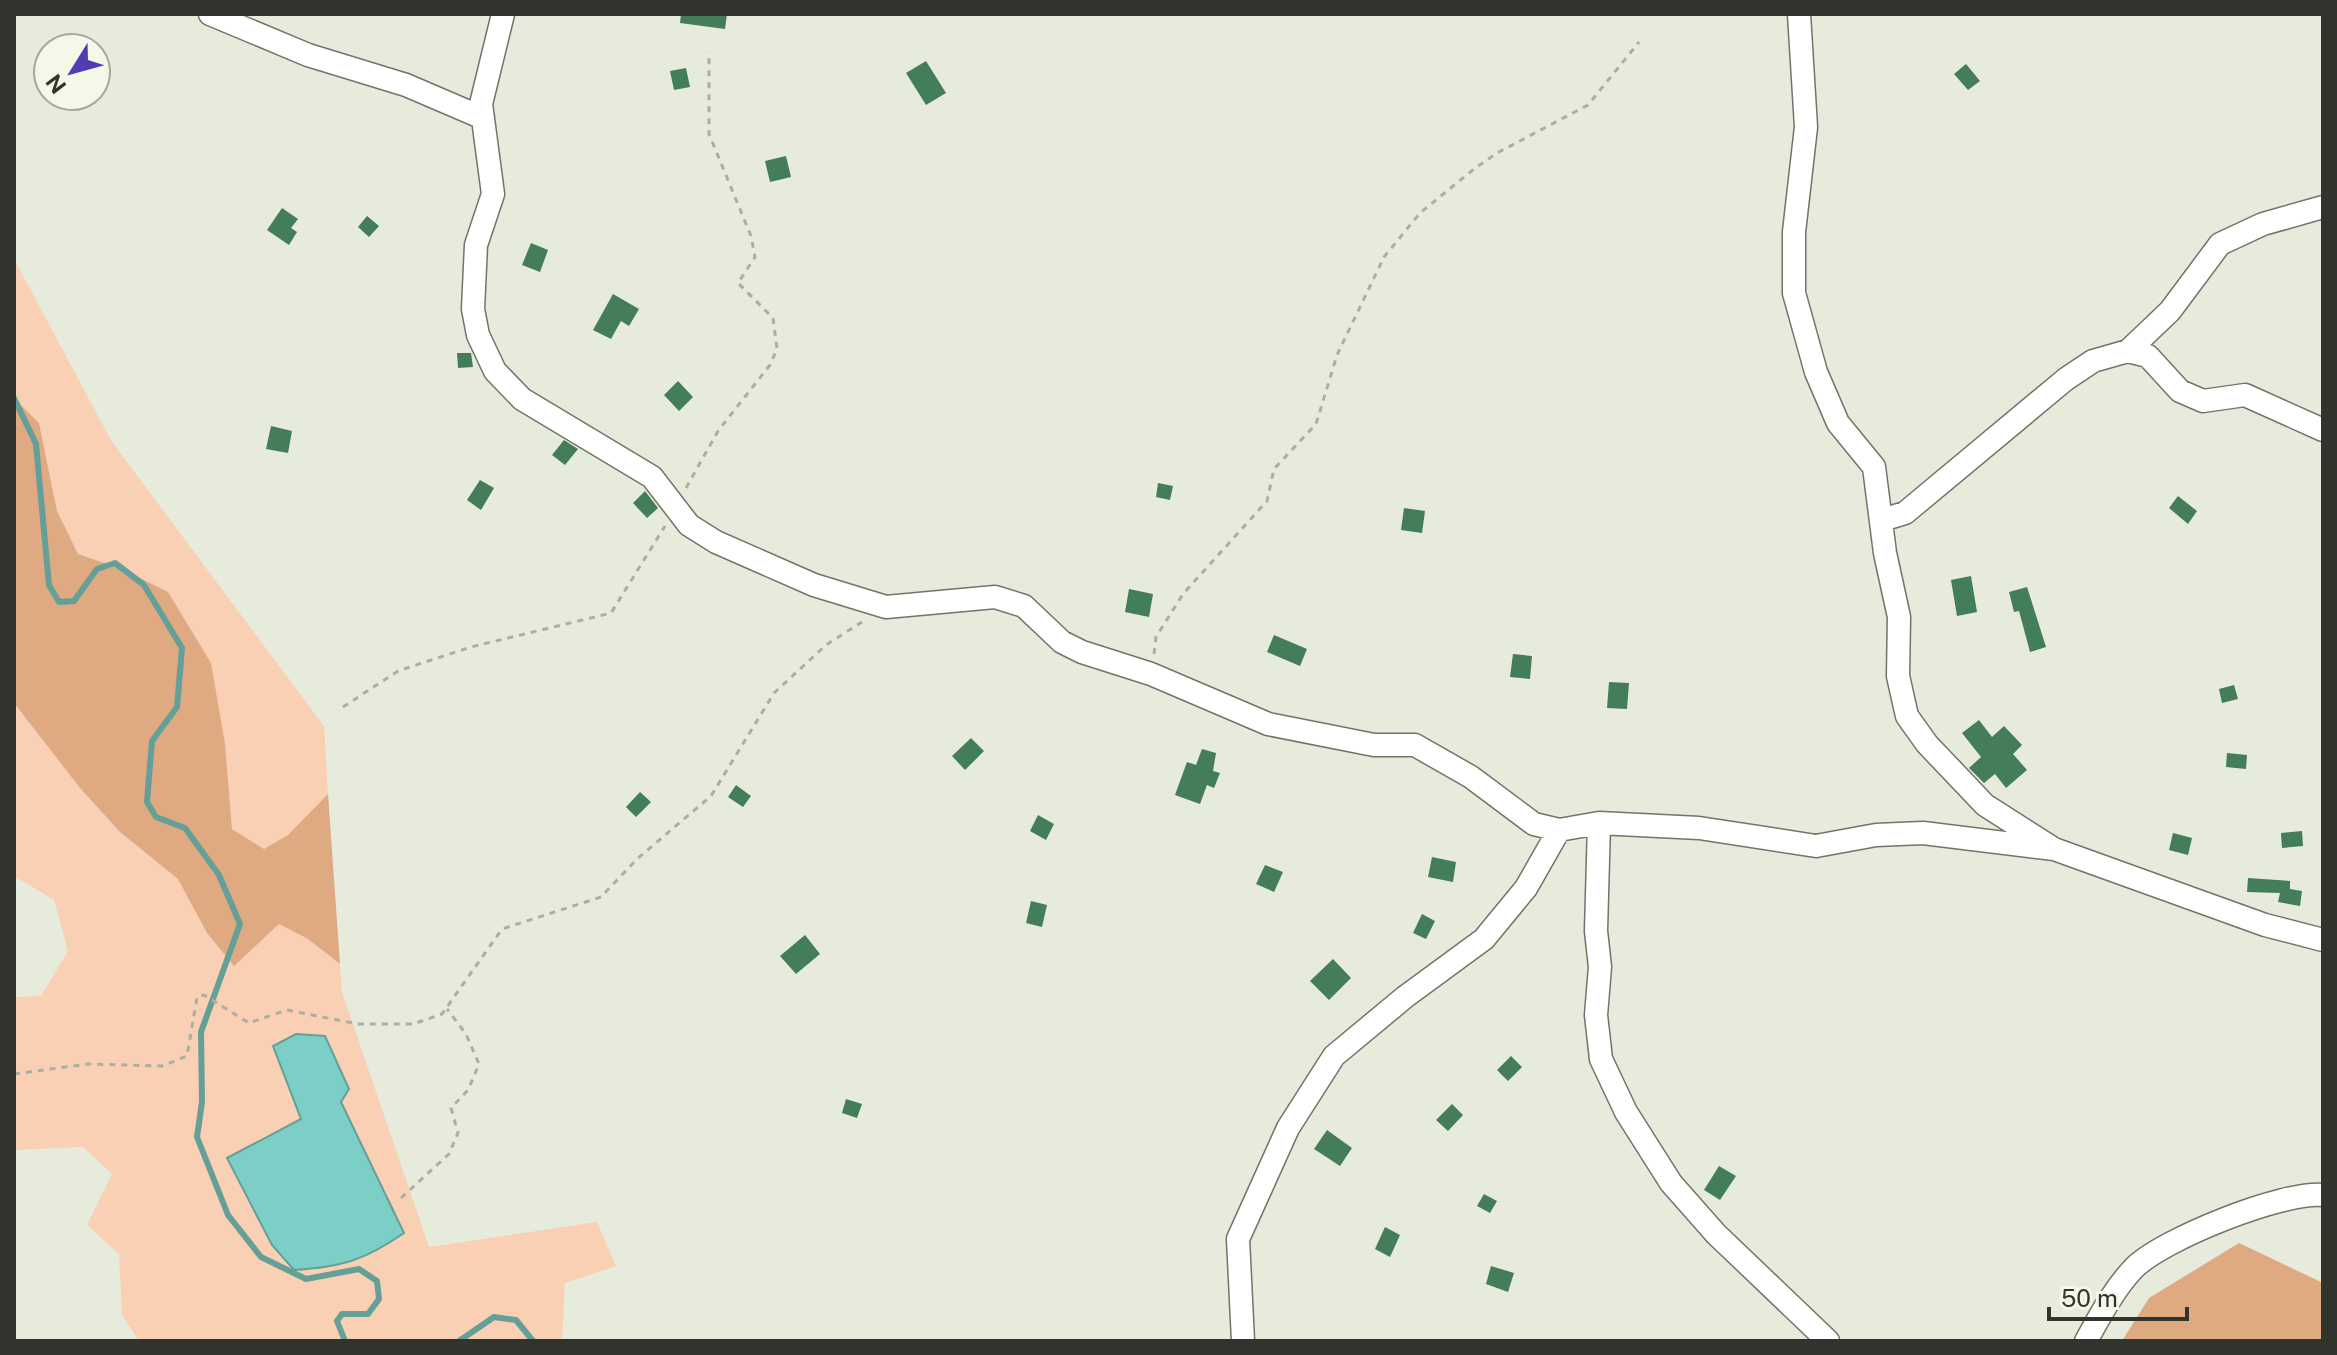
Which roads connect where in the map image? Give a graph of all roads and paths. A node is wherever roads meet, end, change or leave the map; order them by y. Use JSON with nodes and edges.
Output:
{"nodes":[{"id":1,"x":210,"y":14,"type":"edge"},
{"id":2,"x":503,"y":14,"type":"edge"},
{"id":3,"x":1799,"y":14,"type":"edge"},
{"id":4,"x":1639,"y":42,"type":"dead end"},
{"id":5,"x":709,"y":52,"type":"dead end"},
{"id":6,"x":483,"y":118,"type":"junction"},
{"id":7,"x":2323,"y":207,"type":"edge"},
{"id":8,"x":2128,"y":351,"type":"junction"},
{"id":9,"x":2323,"y":430,"type":"edge"},
{"id":10,"x":675,"y":508,"type":"junction"},
{"id":11,"x":1882,"y":520,"type":"junction"},
{"id":12,"x":886,"y":607,"type":"junction"},
{"id":13,"x":1151,"y":674,"type":"junction"},
{"id":14,"x":343,"y":707,"type":"dead end"},
{"id":15,"x":1599,"y":823,"type":"junction"},
{"id":16,"x":1559,"y":830,"type":"junction"},
{"id":17,"x":2054,"y":849,"type":"junction"},
{"id":18,"x":2323,"y":940,"type":"edge"},
{"id":19,"x":447,"y":1009,"type":"junction"},
{"id":20,"x":14,"y":1074,"type":"edge"},
{"id":21,"x":2323,"y":1195,"type":"edge"},
{"id":22,"x":401,"y":1198,"type":"dead end"},
{"id":23,"x":1243,"y":1341,"type":"edge"},
{"id":24,"x":1828,"y":1341,"type":"edge"},
{"id":25,"x":2086,"y":1341,"type":"edge"}],
"edges":[{"from":1,"to":6,"type":"street"},
{"from":2,"to":6,"type":"street"},
{"from":3,"to":11,"type":"street"},
{"from":4,"to":13,"type":"path"},
{"from":5,"to":10,"type":"path"},
{"from":6,"to":10,"type":"street"},
{"from":7,"to":8,"type":"street"},
{"from":8,"to":9,"type":"street"},
{"from":8,"to":11,"type":"street"},
{"from":10,"to":12,"type":"street"},
{"from":10,"to":14,"type":"path"},
{"from":11,"to":17,"type":"street"},
{"from":12,"to":13,"type":"street"},
{"from":12,"to":19,"type":"path"},
{"from":13,"to":16,"type":"street"},
{"from":15,"to":16,"type":"street"},
{"from":15,"to":17,"type":"street"},
{"from":15,"to":24,"type":"street"},
{"from":16,"to":23,"type":"street"},
{"from":17,"to":18,"type":"street"},
{"from":19,"to":20,"type":"path"},
{"from":19,"to":22,"type":"path"},
{"from":21,"to":25,"type":"street"}]}
